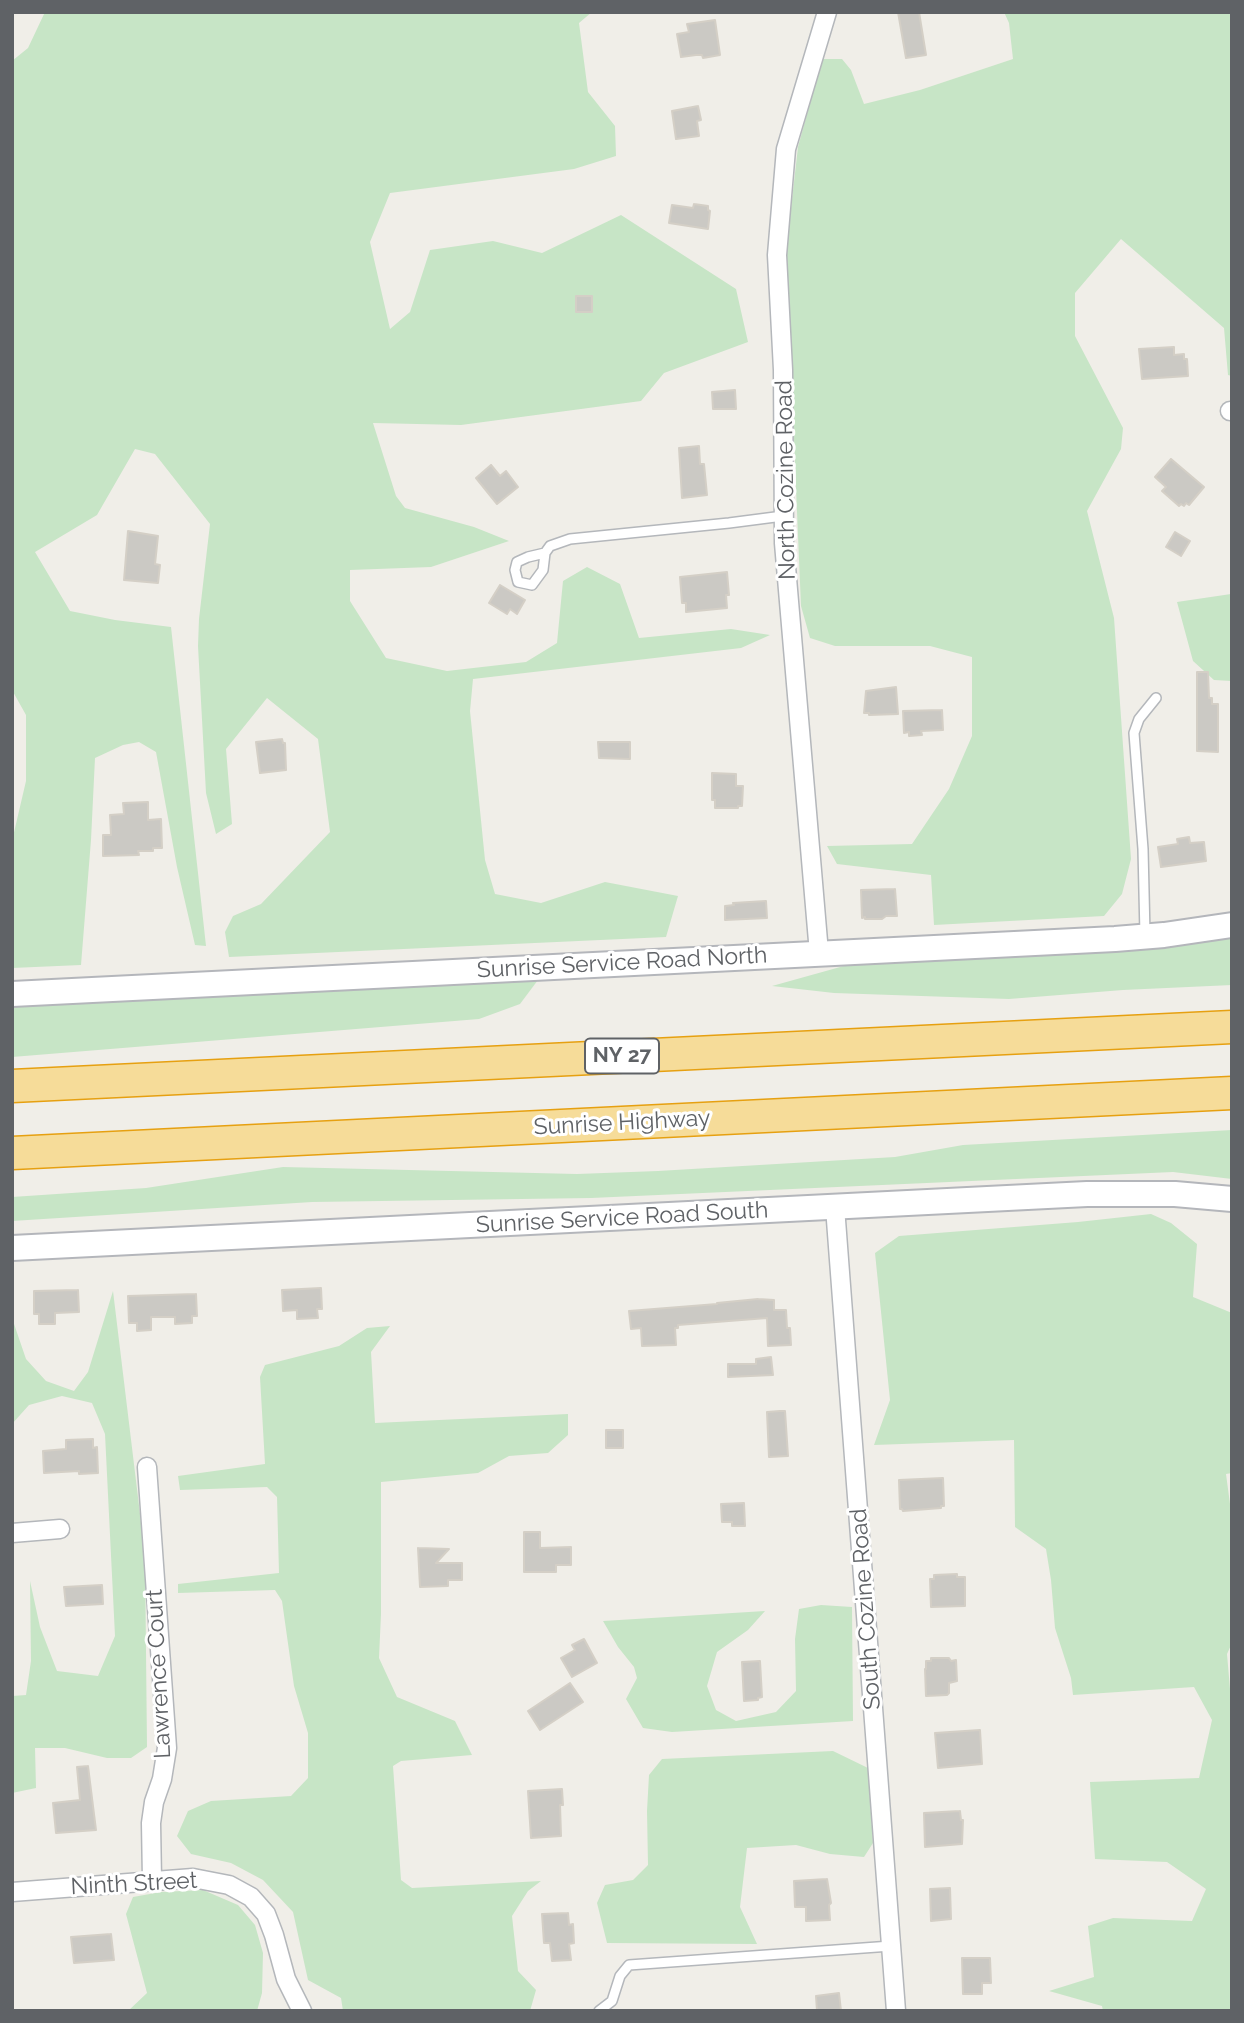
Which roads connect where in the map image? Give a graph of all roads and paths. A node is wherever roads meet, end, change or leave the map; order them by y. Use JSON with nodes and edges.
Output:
{"nodes":[{"id":1,"x":827,"y":12,"type":"edge"},
{"id":2,"x":783,"y":516,"type":"junction"},
{"id":3,"x":545,"y":553,"type":"dead end"},
{"id":4,"x":1156,"y":698,"type":"dead end"},
{"id":5,"x":1232,"y":925,"type":"edge"},
{"id":6,"x":1145,"y":937,"type":"junction"},
{"id":7,"x":819,"y":953,"type":"junction"},
{"id":8,"x":12,"y":993,"type":"edge"},
{"id":9,"x":1232,"y":1027,"type":"edge"},
{"id":10,"x":12,"y":1086,"type":"edge"},
{"id":11,"x":1232,"y":1093,"type":"edge"},
{"id":12,"x":12,"y":1153,"type":"edge"},
{"id":13,"x":1232,"y":1199,"type":"edge"},
{"id":14,"x":835,"y":1207,"type":"junction"},
{"id":15,"x":12,"y":1248,"type":"edge"},
{"id":16,"x":148,"y":1467,"type":"dead end"},
{"id":17,"x":60,"y":1529,"type":"dead end"},
{"id":18,"x":12,"y":1533,"type":"edge"},
{"id":19,"x":152,"y":1880,"type":"junction"},
{"id":20,"x":12,"y":1892,"type":"edge"},
{"id":21,"x":891,"y":1946,"type":"junction"},
{"id":22,"x":302,"y":2011,"type":"edge"},
{"id":23,"x":599,"y":2011,"type":"edge"},
{"id":24,"x":896,"y":2011,"type":"edge"}],
"edges":[{"from":1,"to":2,"type":"street","name":"North Cozine Road"},
{"from":2,"to":3,"type":"lane"},
{"from":2,"to":7,"type":"street","name":"North Cozine Road"},
{"from":4,"to":6,"type":"lane"},
{"from":5,"to":6,"type":"street","name":"Sunrise Service Road North"},
{"from":6,"to":7,"type":"street","name":"Sunrise Service Road North"},
{"from":7,"to":8,"type":"street","name":"Sunrise Service Road North"},
{"from":9,"to":10,"type":"highway","number":"NY 27"},
{"from":11,"to":12,"type":"highway","name":"Sunrise Highway"},
{"from":13,"to":14,"type":"street","name":"Sunrise Service Road South"},
{"from":14,"to":15,"type":"street","name":"Sunrise Service Road South"},
{"from":14,"to":21,"type":"street","name":"South Cozine Road"},
{"from":16,"to":19,"type":"street","name":"Lawrence Court"},
{"from":17,"to":18,"type":"street"},
{"from":19,"to":20,"type":"street","name":"Ninth Street"},
{"from":19,"to":22,"type":"street","name":"Ninth Street"},
{"from":21,"to":23,"type":"lane"},
{"from":21,"to":24,"type":"street","name":"South Cozine Road"}]}
